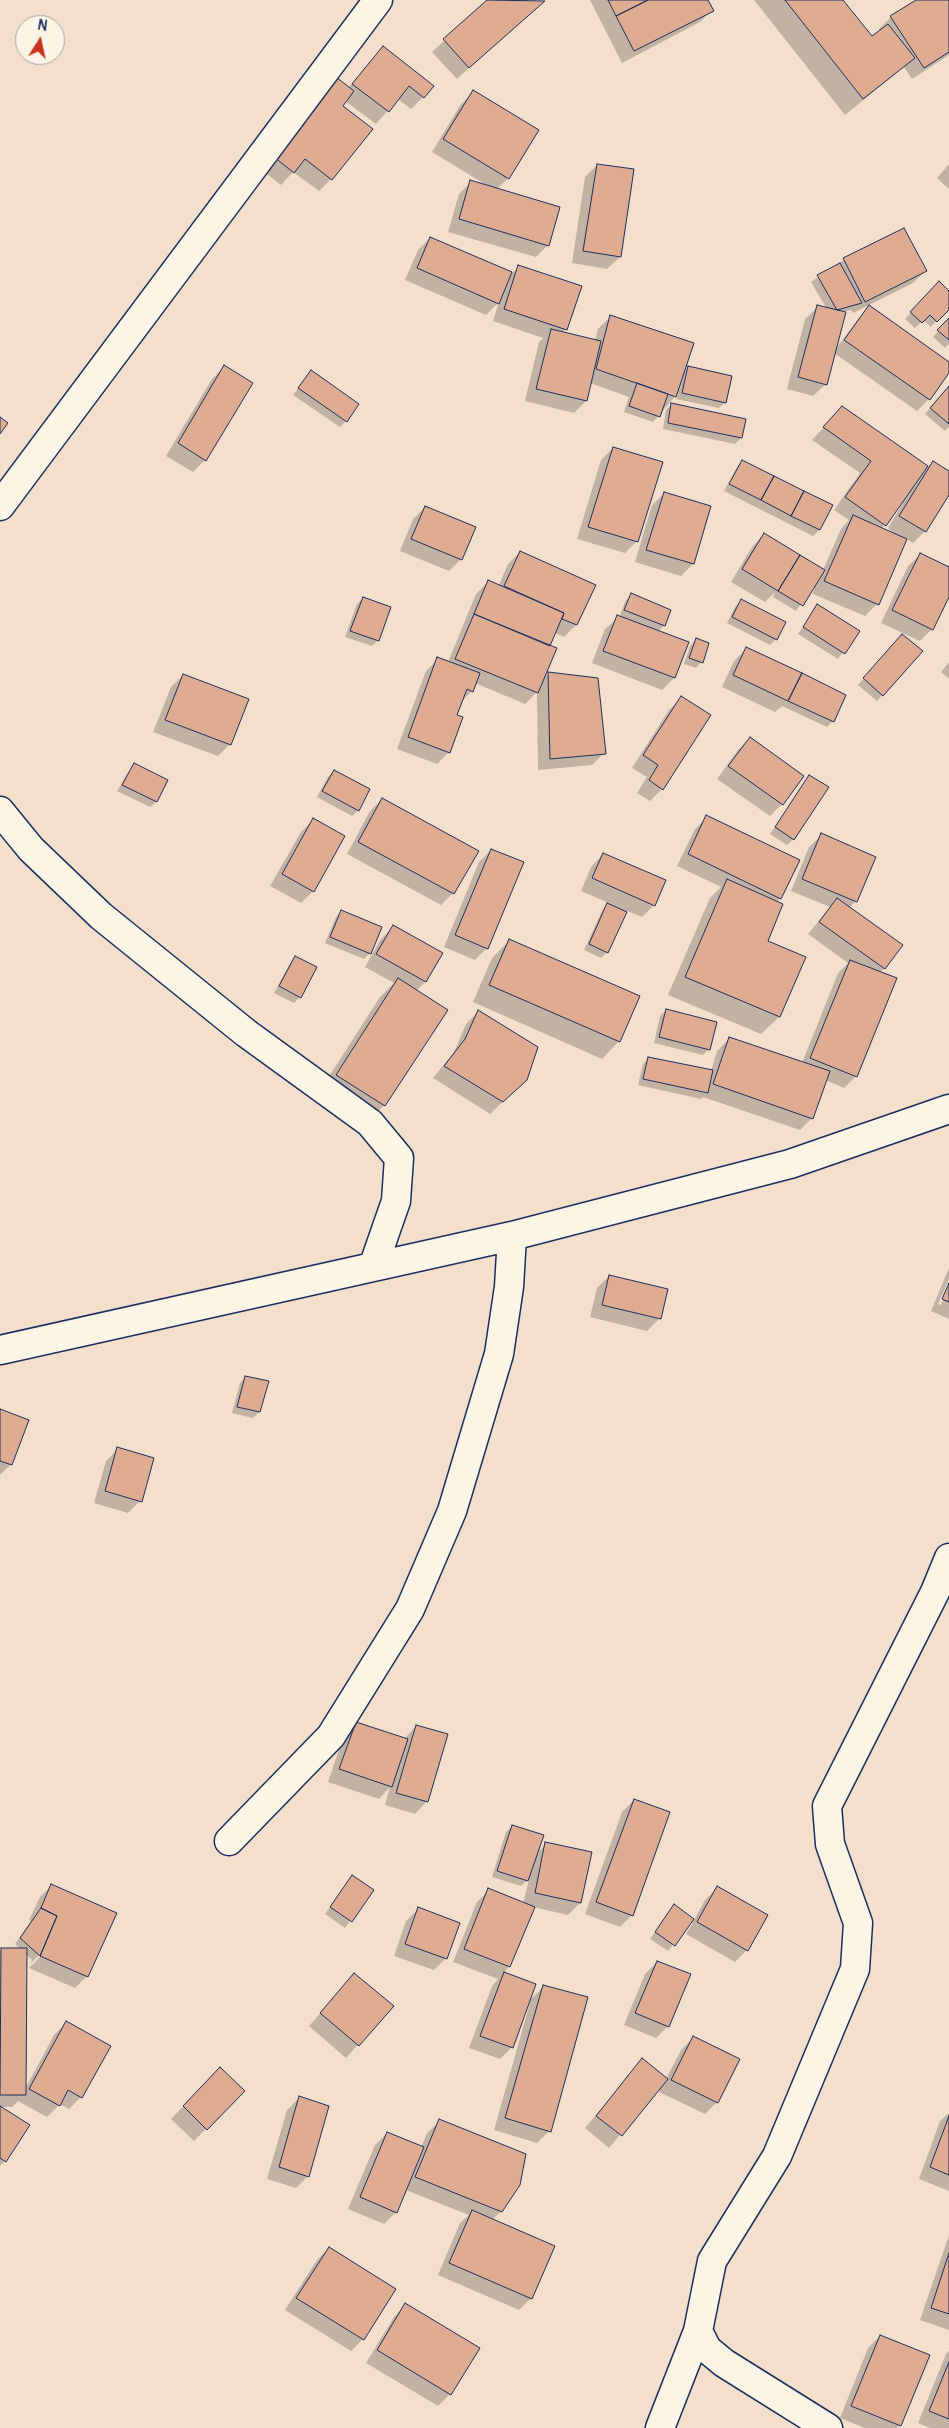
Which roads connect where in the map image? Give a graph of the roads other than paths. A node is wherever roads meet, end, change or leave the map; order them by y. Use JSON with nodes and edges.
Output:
{"nodes":[{"id":1,"x":378,"y":0,"type":"edge"},
{"id":2,"x":0,"y":506,"type":"edge"},
{"id":3,"x":0,"y":811,"type":"edge"},
{"id":4,"x":949,"y":1109,"type":"edge"},
{"id":5,"x":512,"y":1236,"type":"junction"},
{"id":6,"x":373,"y":1267,"type":"junction"},
{"id":7,"x":0,"y":1350,"type":"edge"},
{"id":8,"x":949,"y":1558,"type":"edge"},
{"id":9,"x":228,"y":1841,"type":"dead end"},
{"id":10,"x":698,"y":2331,"type":"junction"},
{"id":11,"x":660,"y":2428,"type":"edge"},
{"id":12,"x":828,"y":2428,"type":"edge"}],
"edges":[{"from":1,"to":2,"type":"street"},
{"from":3,"to":6,"type":"street"},
{"from":4,"to":5,"type":"street"},
{"from":5,"to":6,"type":"street"},
{"from":5,"to":9,"type":"street"},
{"from":6,"to":7,"type":"street"},
{"from":8,"to":10,"type":"street"},
{"from":10,"to":11,"type":"street"},
{"from":10,"to":12,"type":"street"}]}
